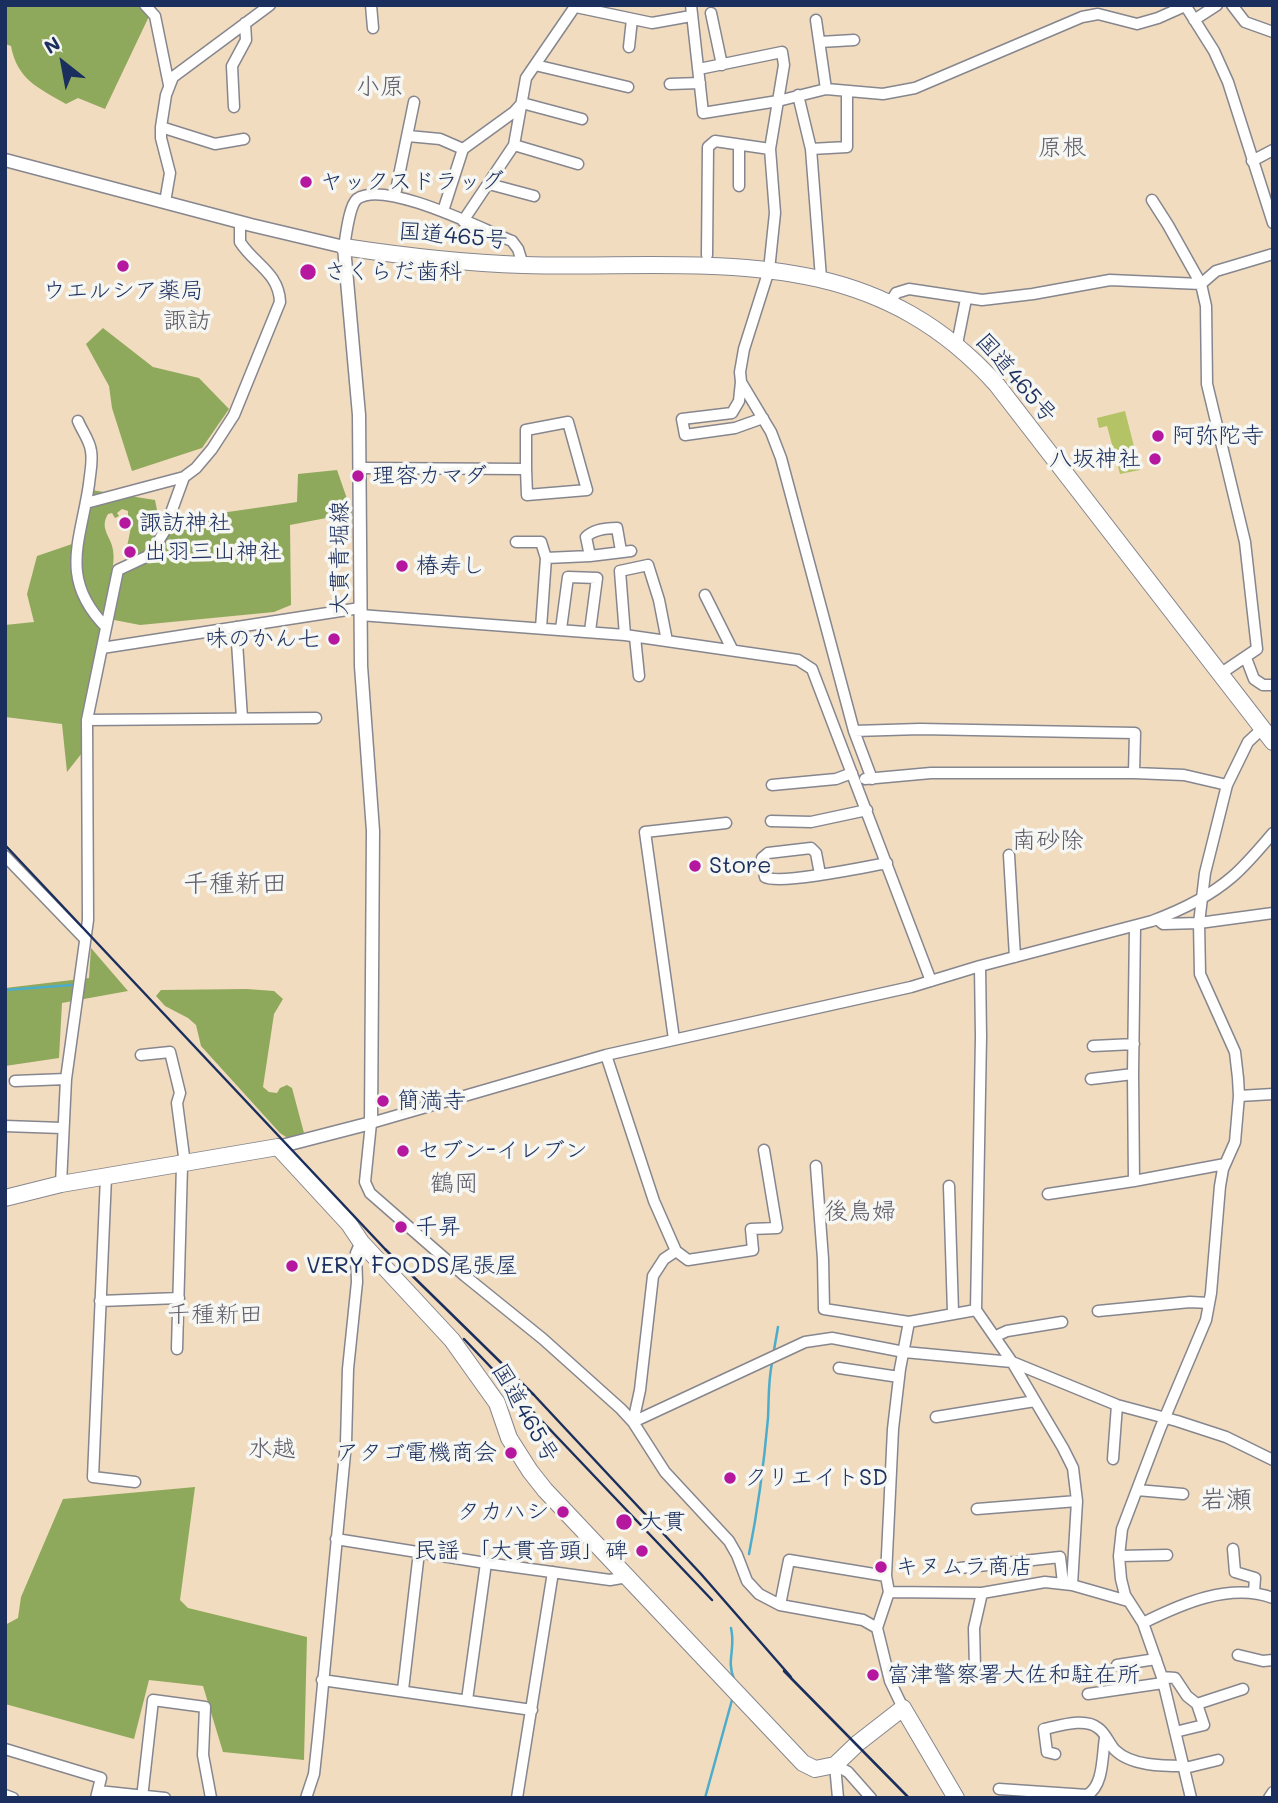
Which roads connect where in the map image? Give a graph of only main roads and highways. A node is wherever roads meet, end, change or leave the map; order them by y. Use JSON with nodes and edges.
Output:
{"nodes":[{"id":1,"x":5,"y":160,"type":"edge"},
{"id":2,"x":344,"y":247,"type":"junction"},
{"id":3,"x":1267,"y":736,"type":"edge"},
{"id":4,"x":278,"y":1147,"type":"junction"},
{"id":5,"x":5,"y":1198,"type":"edge"},
{"id":6,"x":956,"y":1798,"type":"edge"}],
"edges":[{"from":1,"to":2,"type":"main road"},
{"from":2,"to":3,"type":"highway","name":"国道465号"},
{"from":2,"to":4,"type":"main road","name":"大貫青堀線"},
{"from":4,"to":5,"type":"highway"},
{"from":4,"to":6,"type":"highway","name":"国道465号"}]}
